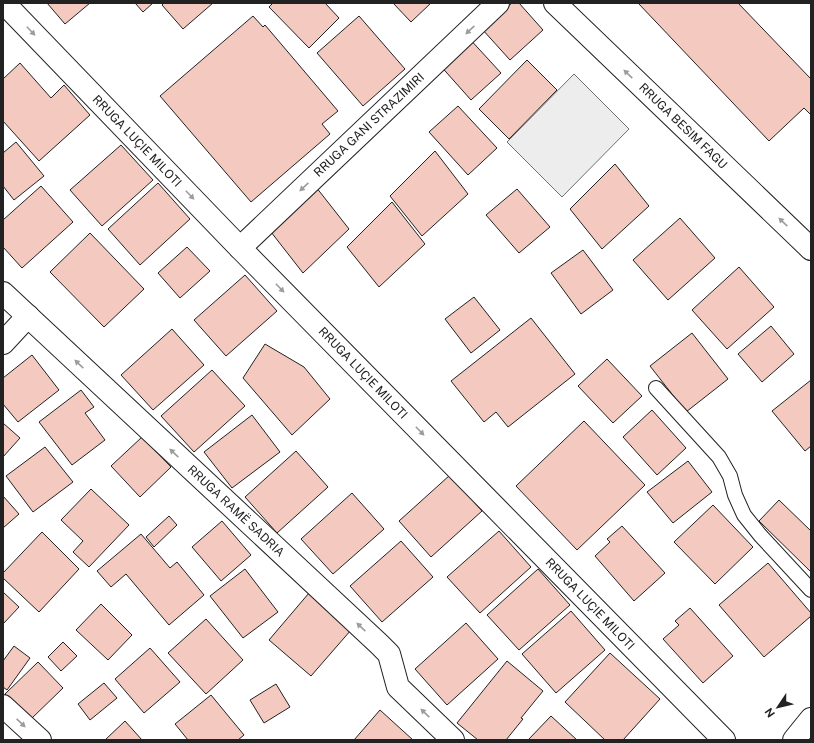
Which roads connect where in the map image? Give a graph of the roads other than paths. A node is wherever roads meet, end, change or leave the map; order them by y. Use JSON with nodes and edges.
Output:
{"nodes":[{"id":1,"x":4,"y":3,"type":"edge"},
{"id":2,"x":498,"y":3,"type":"edge"},
{"id":3,"x":555,"y":3,"type":"edge"},
{"id":4,"x":240,"y":248,"type":"junction"},
{"id":5,"x":811,"y":249,"type":"edge"},
{"id":6,"x":3,"y":293,"type":"edge"},
{"id":7,"x":28,"y":316,"type":"junction"},
{"id":8,"x":3,"y":343,"type":"edge"},
{"id":9,"x":656,"y":388,"type":"dead end"},
{"id":10,"x":811,"y":590,"type":"edge"},
{"id":11,"x":3,"y":706,"type":"edge"},
{"id":12,"x":811,"y":719,"type":"edge"},
{"id":13,"x":40,"y":740,"type":"edge"},
{"id":14,"x":453,"y":740,"type":"edge"},
{"id":15,"x":724,"y":740,"type":"edge"},
{"id":16,"x":794,"y":740,"type":"edge"}],
"edges":[{"from":1,"to":4,"type":"street","name":"RRUGA LUÇIE MILOTI","one_way":true},
{"from":2,"to":4,"type":"street","name":"RRUGA GANI STRAZIMIRI","one_way":true},
{"from":5,"to":3,"type":"street","name":"RRUGA BESIM FAGU","one_way":true},
{"from":4,"to":15,"type":"street","name":"RRUGA LUÇIE MILOTI","one_way":true},
{"from":6,"to":7,"type":"street","name":"RRUGA RAMË SADRIA"},
{"from":7,"to":8,"type":"street"},
{"from":14,"to":7,"type":"street","name":"RRUGA RAMË SADRIA","one_way":true},
{"from":9,"to":10,"type":"lane"},
{"from":11,"to":13,"type":"street","one_way":true},
{"from":12,"to":16,"type":"street"}]}
